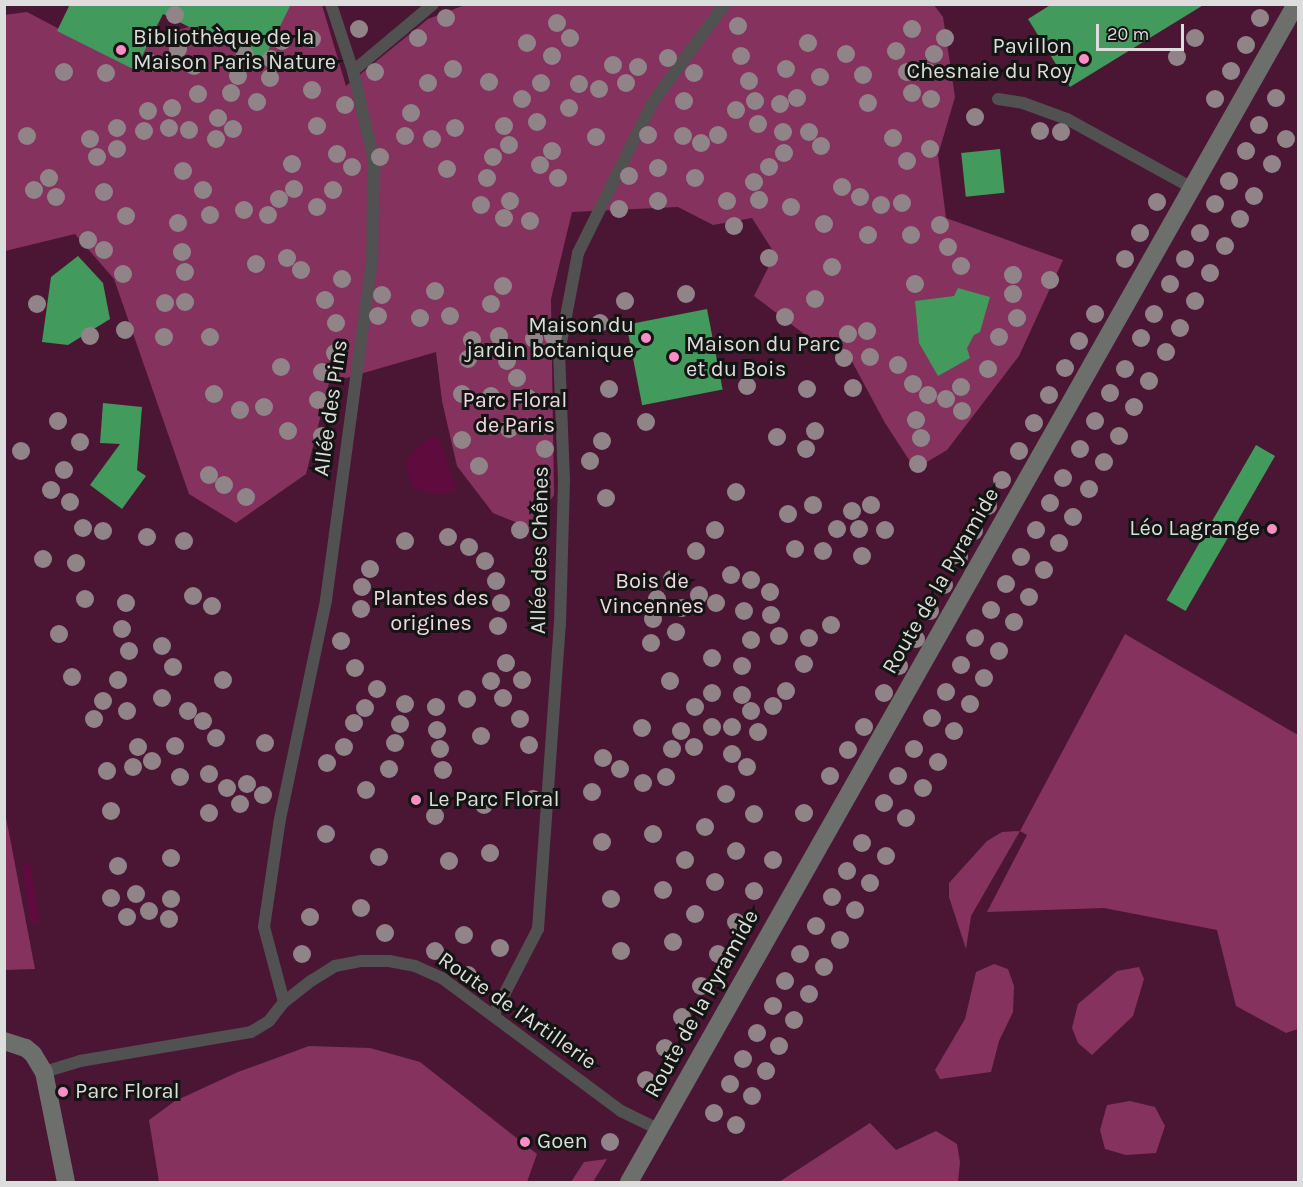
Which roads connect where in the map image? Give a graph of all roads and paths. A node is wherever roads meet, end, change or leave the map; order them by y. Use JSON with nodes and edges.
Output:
{"nodes":[{"id":1,"x":331,"y":4,"type":"edge"},
{"id":2,"x":433,"y":4,"type":"edge"},
{"id":3,"x":725,"y":4,"type":"edge"},
{"id":4,"x":1296,"y":4,"type":"edge"},
{"id":5,"x":353,"y":71,"type":"junction"},
{"id":6,"x":998,"y":99,"type":"dead end"},
{"id":7,"x":1192,"y":188,"type":"junction"},
{"id":8,"x":284,"y":1002,"type":"junction"},
{"id":9,"x":493,"y":1016,"type":"junction"},
{"id":10,"x":4,"y":1041,"type":"edge"},
{"id":11,"x":44,"y":1072,"type":"junction"},
{"id":12,"x":660,"y":1130,"type":"junction"},
{"id":13,"x":66,"y":1182,"type":"edge"},
{"id":14,"x":629,"y":1182,"type":"edge"}],
"edges":[{"from":1,"to":5,"type":"lane","name":"Allée des Pins"},
{"from":2,"to":5,"type":"lane"},
{"from":3,"to":9,"type":"lane","name":"Allée des Chênes"},
{"from":4,"to":7,"type":"street","name":"Route de la Pyramide"},
{"from":5,"to":8,"type":"lane","name":"Allée des Pins"},
{"from":6,"to":7,"type":"lane"},
{"from":7,"to":12,"type":"street","name":"Route de la Pyramide"},
{"from":8,"to":9,"type":"lane","name":"Route de l'Artillerie"},
{"from":8,"to":11,"type":"lane","name":"Route de l'Artillerie"},
{"from":9,"to":12,"type":"lane","name":"Route de l'Artillerie"},
{"from":10,"to":11,"type":"street"},
{"from":11,"to":13,"type":"street"},
{"from":12,"to":14,"type":"street","name":"Route de la Pyramide"}]}
